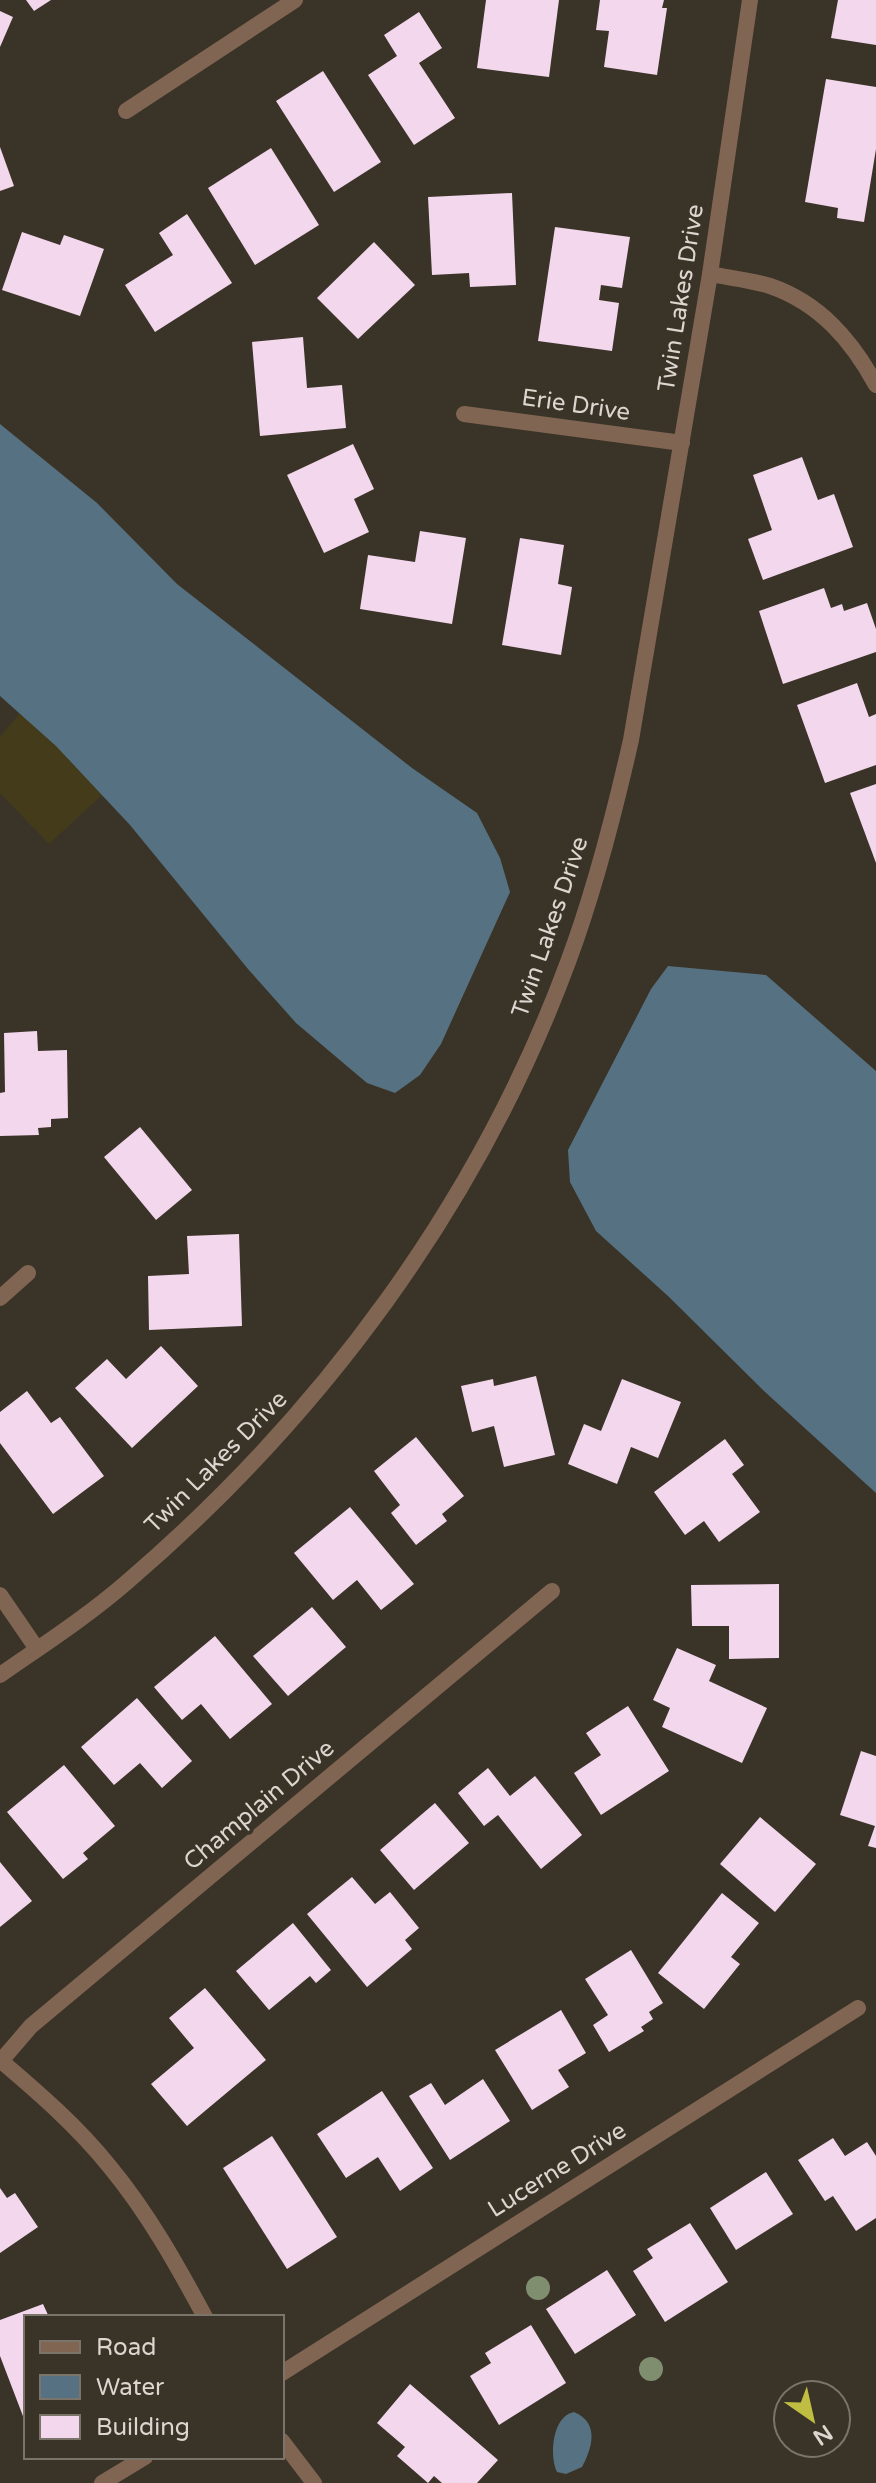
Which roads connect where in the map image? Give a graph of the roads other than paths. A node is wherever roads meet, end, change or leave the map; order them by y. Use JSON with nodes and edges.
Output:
{"nodes":[{"id":1,"x":295,"y":0,"type":"edge"},
{"id":2,"x":750,"y":0,"type":"edge"},
{"id":3,"x":126,"y":111,"type":"dead end"},
{"id":4,"x":710,"y":274,"type":"junction"},
{"id":5,"x":876,"y":385,"type":"edge"},
{"id":6,"x":464,"y":414,"type":"dead end"},
{"id":7,"x":682,"y":443,"type":"junction"},
{"id":8,"x":28,"y":1273,"type":"dead end"},
{"id":9,"x":0,"y":1298,"type":"edge"},
{"id":10,"x":552,"y":1591,"type":"dead end"},
{"id":11,"x":0,"y":1595,"type":"edge"},
{"id":12,"x":37,"y":1649,"type":"junction"},
{"id":13,"x":0,"y":1675,"type":"edge"},
{"id":14,"x":858,"y":2008,"type":"dead end"},
{"id":15,"x":1,"y":2060,"type":"edge"},
{"id":16,"x":204,"y":2315,"type":"edge"},
{"id":17,"x":284,"y":2372,"type":"edge"},
{"id":18,"x":284,"y":2444,"type":"edge"},
{"id":19,"x":142,"y":2459,"type":"edge"},
{"id":20,"x":102,"y":2483,"type":"edge"},
{"id":21,"x":314,"y":2483,"type":"edge"}],
"edges":[{"from":1,"to":3,"type":"street"},
{"from":2,"to":4,"type":"street","name":"Twin Lakes Drive"},
{"from":4,"to":5,"type":"street"},
{"from":4,"to":7,"type":"street","name":"Twin Lakes Drive"},
{"from":6,"to":7,"type":"street","name":"Erie Drive"},
{"from":7,"to":12,"type":"street","name":"Twin Lakes Drive"},
{"from":8,"to":9,"type":"street"},
{"from":10,"to":15,"type":"street","name":"Champlain Drive"},
{"from":11,"to":12,"type":"street"},
{"from":12,"to":13,"type":"street","name":"Twin Lakes Drive"},
{"from":14,"to":17,"type":"street","name":"Lucerne Drive"},
{"from":15,"to":16,"type":"street"},
{"from":18,"to":21,"type":"street"},
{"from":19,"to":20,"type":"street"}]}
